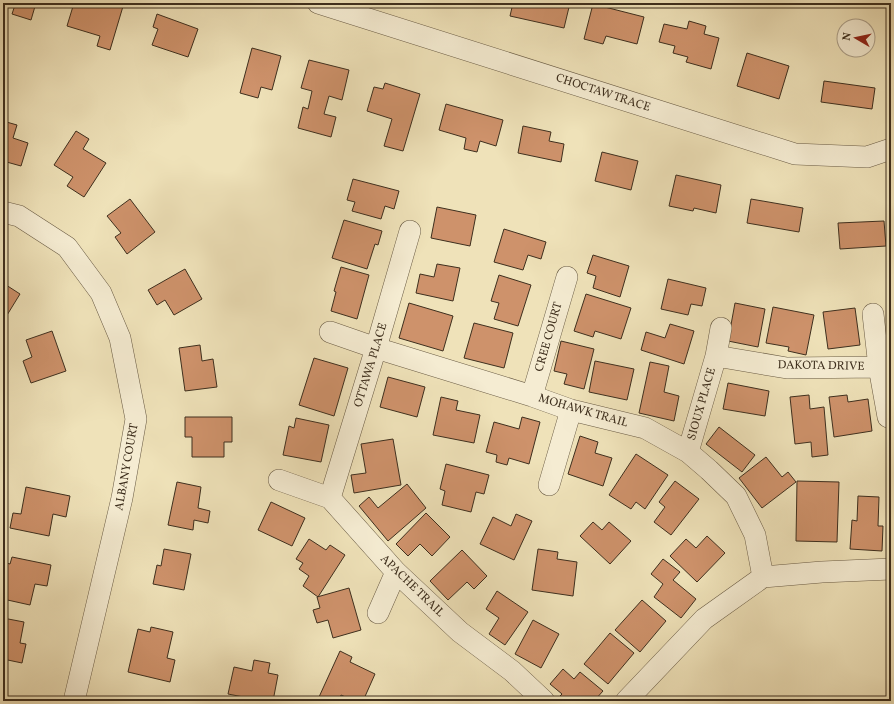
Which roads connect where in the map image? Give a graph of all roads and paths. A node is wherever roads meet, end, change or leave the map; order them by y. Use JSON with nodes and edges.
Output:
{"nodes":[{"id":1,"x":318,"y":3,"type":"edge"},
{"id":2,"x":891,"y":149,"type":"edge"},
{"id":3,"x":3,"y":212,"type":"edge"},
{"id":4,"x":410,"y":231,"type":"dead end"},
{"id":5,"x":567,"y":277,"type":"dead end"},
{"id":6,"x":873,"y":314,"type":"dead end"},
{"id":7,"x":721,"y":328,"type":"dead end"},
{"id":8,"x":330,"y":332,"type":"dead end"},
{"id":9,"x":376,"y":348,"type":"junction"},
{"id":10,"x":716,"y":356,"type":"junction"},
{"id":11,"x":879,"y":367,"type":"junction"},
{"id":12,"x":532,"y":396,"type":"junction"},
{"id":13,"x":571,"y":410,"type":"junction"},
{"id":14,"x":888,"y":417,"type":"dead end"},
{"id":15,"x":688,"y":452,"type":"junction"},
{"id":16,"x":279,"y":480,"type":"dead end"},
{"id":17,"x":549,"y":485,"type":"dead end"},
{"id":18,"x":330,"y":498,"type":"junction"},
{"id":19,"x":891,"y":569,"type":"edge"},
{"id":20,"x":396,"y":572,"type":"junction"},
{"id":21,"x":763,"y":577,"type":"junction"},
{"id":22,"x":378,"y":613,"type":"dead end"},
{"id":23,"x":74,"y":701,"type":"edge"},
{"id":24,"x":544,"y":701,"type":"edge"},
{"id":25,"x":626,"y":701,"type":"edge"}],
"edges":[{"from":1,"to":2,"type":"street","name":"CHOCTAW TRACE"},
{"from":3,"to":23,"type":"street","name":"ALBANY COURT"},
{"from":4,"to":9,"type":"street","name":"OTTAWA PLACE"},
{"from":5,"to":12,"type":"street","name":"CREE COURT"},
{"from":6,"to":11,"type":"street","name":"DAKOTA DRIVE"},
{"from":7,"to":10,"type":"street","name":"SIOUX PLACE"},
{"from":8,"to":9,"type":"street","name":"MOHAWK TRAIL"},
{"from":9,"to":12,"type":"street","name":"MOHAWK TRAIL"},
{"from":9,"to":18,"type":"street","name":"OTTAWA PLACE"},
{"from":10,"to":11,"type":"street","name":"DAKOTA DRIVE"},
{"from":10,"to":15,"type":"street","name":"SIOUX PLACE"},
{"from":11,"to":14,"type":"street","name":"DAKOTA DRIVE"},
{"from":12,"to":13,"type":"street","name":"MOHAWK TRAIL"},
{"from":13,"to":15,"type":"street","name":"MOHAWK TRAIL"},
{"from":13,"to":17,"type":"street"},
{"from":15,"to":21,"type":"street","name":"MOHAWK TRAIL"},
{"from":16,"to":18,"type":"street","name":"APACHE TRAIL"},
{"from":18,"to":20,"type":"street","name":"APACHE TRAIL"},
{"from":19,"to":21,"type":"street"},
{"from":20,"to":22,"type":"street"},
{"from":20,"to":24,"type":"street","name":"APACHE TRAIL"},
{"from":21,"to":25,"type":"street"}]}
